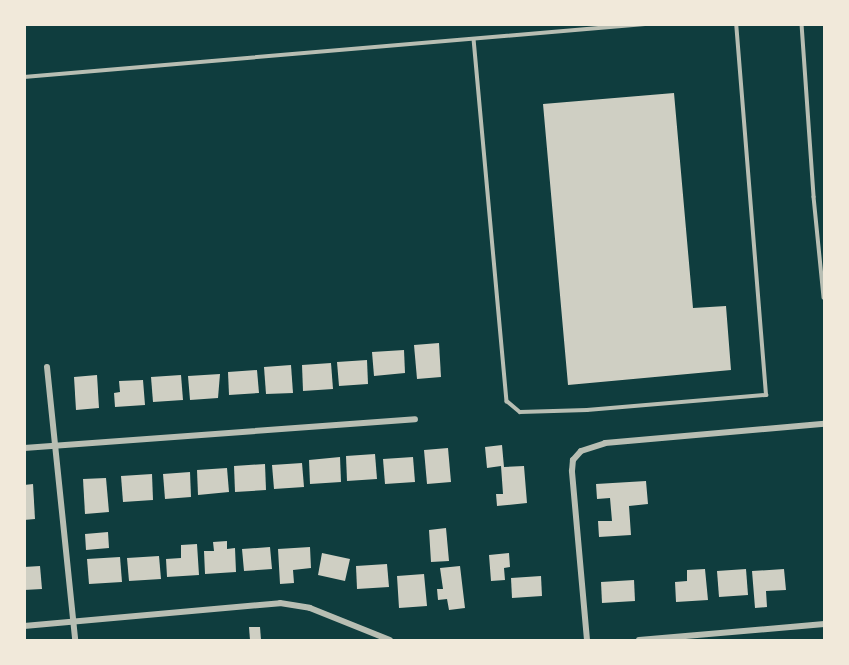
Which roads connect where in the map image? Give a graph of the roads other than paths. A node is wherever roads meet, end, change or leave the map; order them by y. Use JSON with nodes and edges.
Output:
{"nodes":[{"id":1,"x":645,"y":24,"type":"edge"},
{"id":2,"x":736,"y":24,"type":"edge"},
{"id":3,"x":802,"y":24,"type":"edge"},
{"id":4,"x":474,"y":39,"type":"junction"},
{"id":5,"x":24,"y":77,"type":"edge"},
{"id":6,"x":824,"y":298,"type":"edge"},
{"id":7,"x":47,"y":367,"type":"dead end"},
{"id":8,"x":415,"y":419,"type":"dead end"},
{"id":9,"x":824,"y":424,"type":"edge"},
{"id":10,"x":54,"y":446,"type":"junction"},
{"id":11,"x":24,"y":448,"type":"edge"},
{"id":12,"x":73,"y":621,"type":"junction"},
{"id":13,"x":824,"y":624,"type":"edge"},
{"id":14,"x":24,"y":626,"type":"edge"},
{"id":15,"x":75,"y":640,"type":"edge"},
{"id":16,"x":390,"y":640,"type":"edge"},
{"id":17,"x":587,"y":640,"type":"edge"},
{"id":18,"x":639,"y":640,"type":"edge"}],
"edges":[{"from":1,"to":4,"type":"lane"},
{"from":2,"to":4,"type":"lane"},
{"from":3,"to":6,"type":"lane"},
{"from":4,"to":5,"type":"lane"},
{"from":7,"to":10,"type":"street"},
{"from":8,"to":10,"type":"street"},
{"from":9,"to":17,"type":"street"},
{"from":10,"to":11,"type":"street"},
{"from":10,"to":12,"type":"street"},
{"from":12,"to":14,"type":"street"},
{"from":12,"to":15,"type":"street"},
{"from":12,"to":16,"type":"street"},
{"from":13,"to":18,"type":"street"}]}
